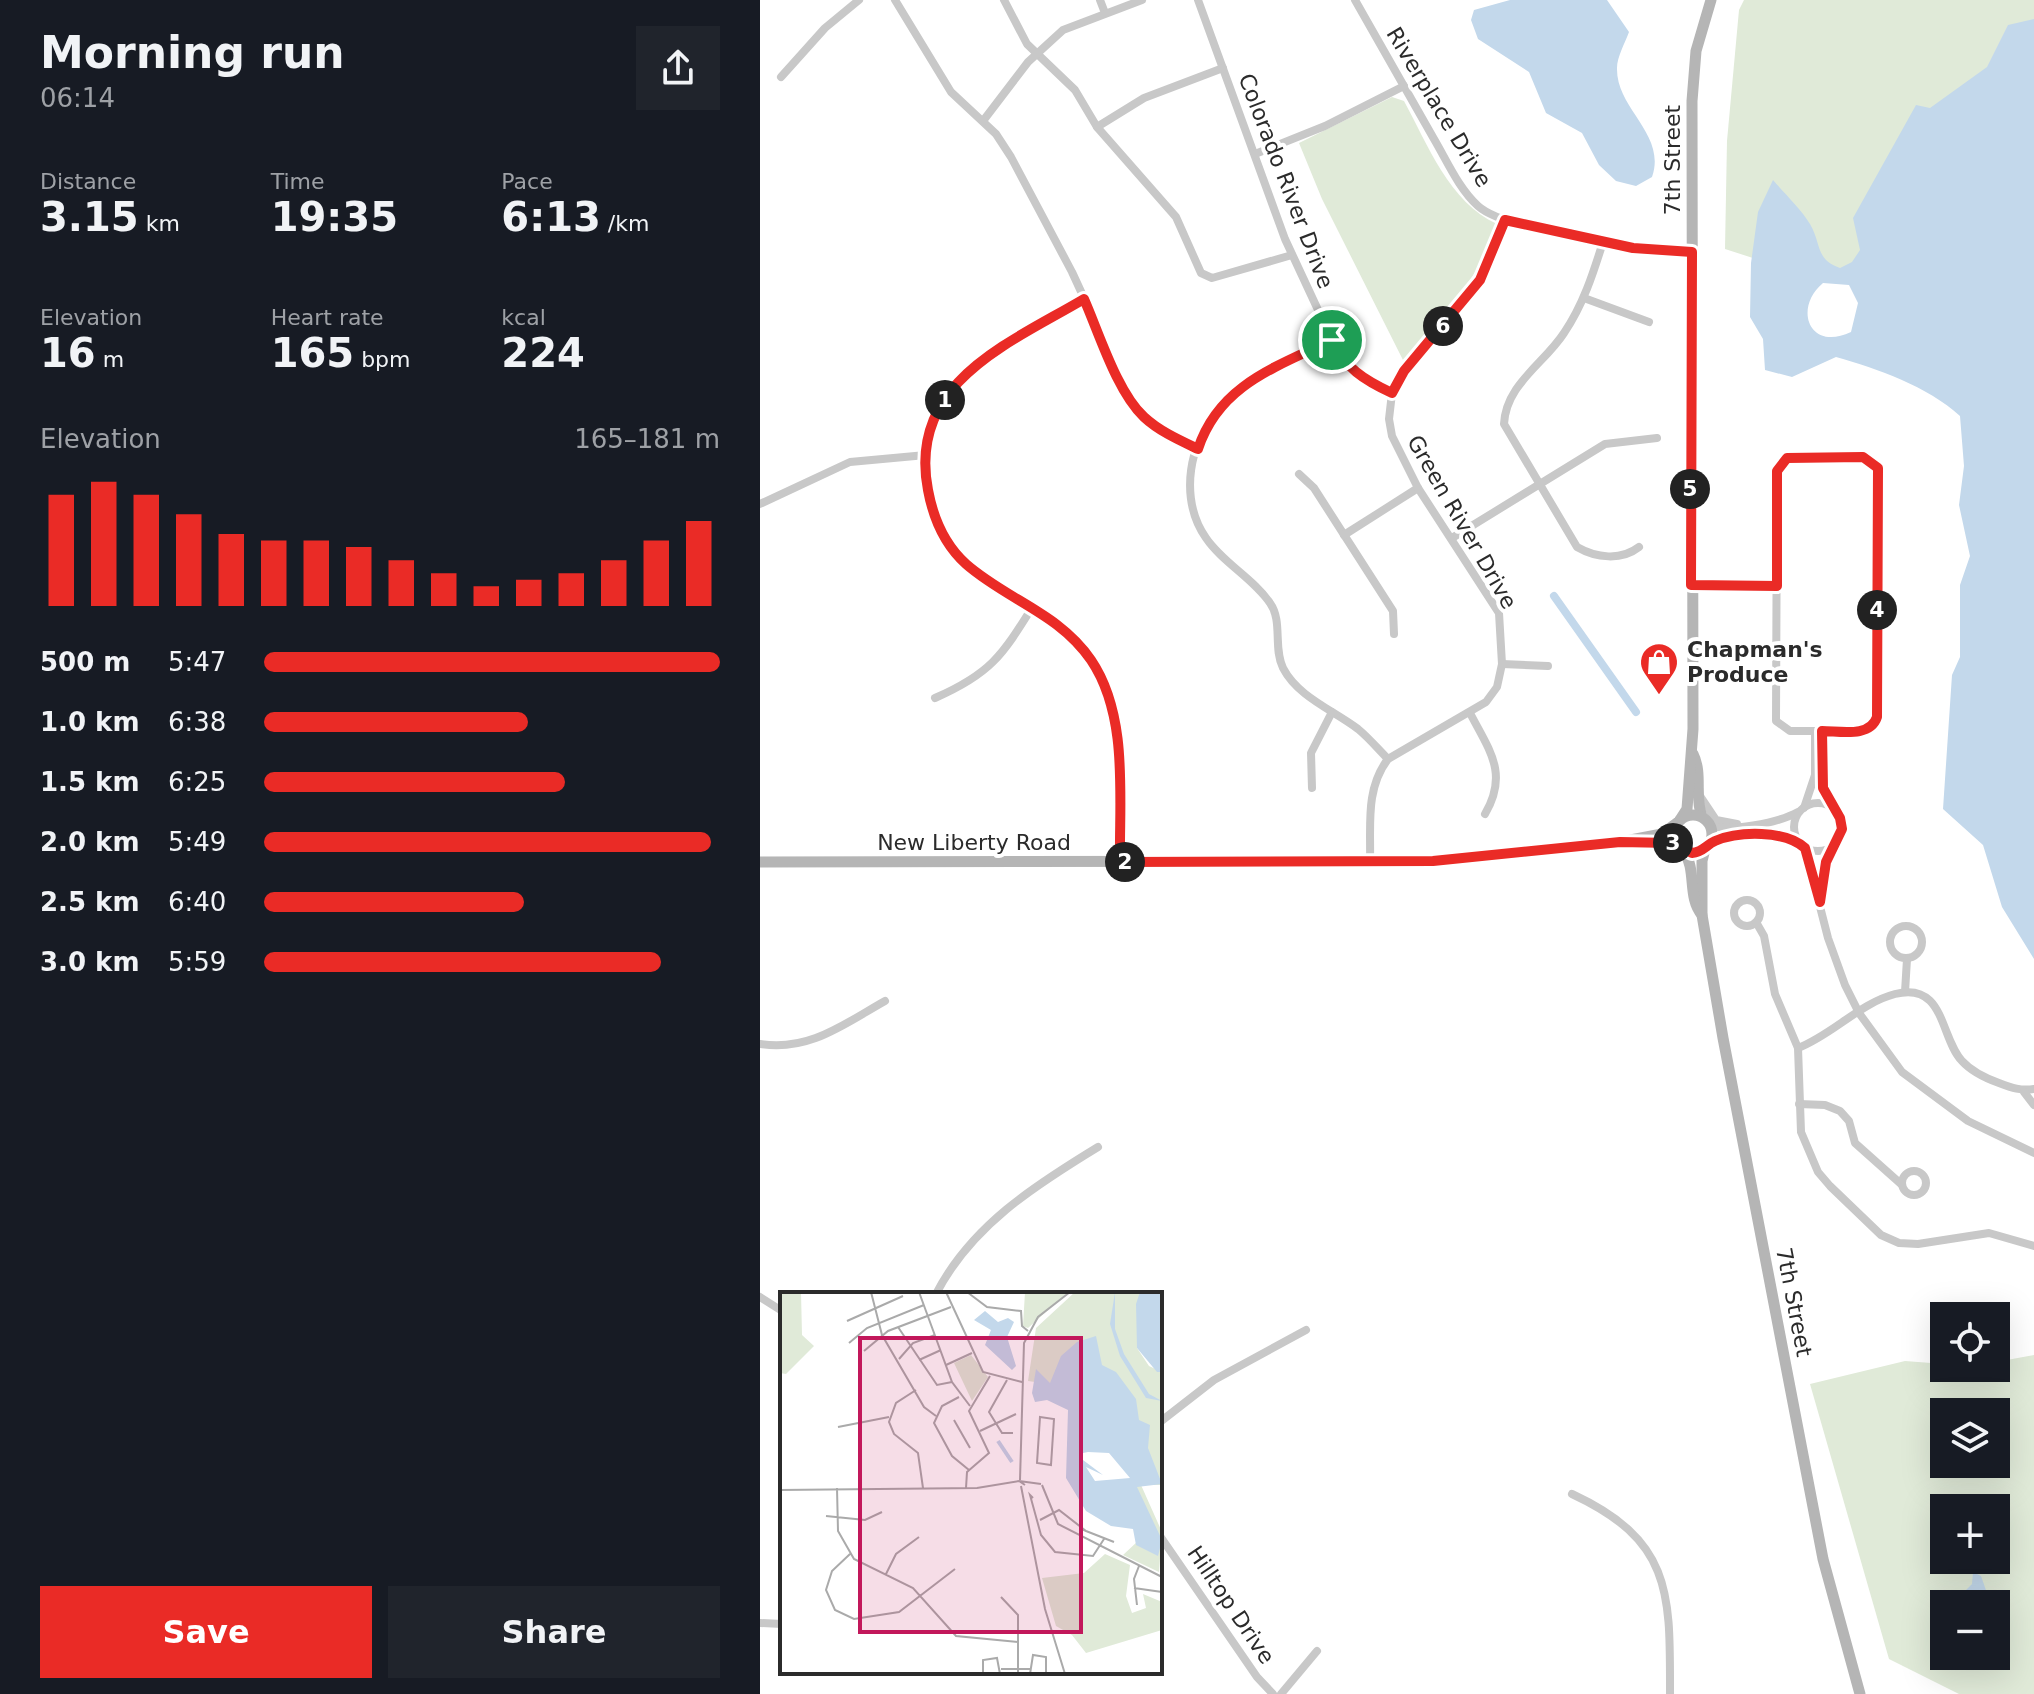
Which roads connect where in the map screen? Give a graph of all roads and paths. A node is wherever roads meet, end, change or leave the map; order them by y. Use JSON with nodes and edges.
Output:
{"nodes":[{"id":1,"x":859,"y":0,"type":"edge"},
{"id":2,"x":895,"y":0,"type":"edge"},
{"id":3,"x":1004,"y":0,"type":"edge"},
{"id":4,"x":1100,"y":0,"type":"edge"},
{"id":5,"x":1142,"y":0,"type":"edge"},
{"id":6,"x":1198,"y":0,"type":"edge"},
{"id":7,"x":1355,"y":0,"type":"edge"},
{"id":8,"x":1711,"y":0,"type":"edge"},
{"id":9,"x":1105,"y":13,"type":"junction"},
{"id":10,"x":1036,"y":54,"type":"junction"},
{"id":11,"x":1223,"y":68,"type":"junction"},
{"id":12,"x":781,"y":77,"type":"dead end"},
{"id":13,"x":1404,"y":86,"type":"junction"},
{"id":14,"x":983,"y":121,"type":"junction"},
{"id":15,"x":1097,"y":127,"type":"junction"},
{"id":16,"x":1255,"y":154,"type":"junction"},
{"id":17,"x":1505,"y":220,"type":"junction"},
{"id":18,"x":1603,"y":242,"type":"junction"},
{"id":19,"x":1692,"y":252,"type":"junction"},
{"id":20,"x":1292,"y":255,"type":"junction"},
{"id":21,"x":1584,"y":298,"type":"junction"},
{"id":22,"x":1084,"y":299,"type":"junction"},
{"id":23,"x":1649,"y":322,"type":"dead end"},
{"id":24,"x":1332,"y":340,"type":"junction"},
{"id":25,"x":1392,"y":393,"type":"junction"},
{"id":26,"x":1657,"y":438,"type":"dead end"},
{"id":27,"x":1198,"y":449,"type":"junction"},
{"id":28,"x":926,"y":455,"type":"junction"},
{"id":29,"x":1299,"y":474,"type":"dead end"},
{"id":30,"x":1540,"y":485,"type":"junction"},
{"id":31,"x":1418,"y":488,"type":"junction"},
{"id":32,"x":760,"y":504,"type":"edge"},
{"id":33,"x":1344,"y":535,"type":"junction"},
{"id":34,"x":1452,"y":538,"type":"junction"},
{"id":35,"x":1639,"y":547,"type":"dead end"},
{"id":36,"x":1691,"y":585,"type":"junction"},
{"id":37,"x":1777,"y":586,"type":"junction"},
{"id":38,"x":1033,"y":606,"type":"junction"},
{"id":39,"x":1394,"y":634,"type":"dead end"},
{"id":40,"x":1502,"y":664,"type":"junction"},
{"id":41,"x":1548,"y":666,"type":"dead end"},
{"id":42,"x":935,"y":698,"type":"dead end"},
{"id":43,"x":1332,"y":712,"type":"junction"},
{"id":44,"x":1470,"y":713,"type":"junction"},
{"id":45,"x":1818,"y":731,"type":"junction"},
{"id":46,"x":1693,"y":754,"type":"junction"},
{"id":47,"x":1388,"y":759,"type":"junction"},
{"id":48,"x":1312,"y":788,"type":"dead end"},
{"id":49,"x":1698,"y":791,"type":"junction"},
{"id":50,"x":1803,"y":808,"type":"junction"},
{"id":51,"x":1833,"y":809,"type":"junction"},
{"id":52,"x":1485,"y":814,"type":"dead end"},
{"id":53,"x":1705,"y":820,"type":"junction"},
{"id":54,"x":1679,"y":822,"type":"junction"},
{"id":55,"x":1746,"y":824,"type":"junction"},
{"id":56,"x":1620,"y":842,"type":"junction"},
{"id":57,"x":1802,"y":845,"type":"junction"},
{"id":58,"x":1835,"y":845,"type":"junction"},
{"id":59,"x":1707,"y":847,"type":"junction"},
{"id":60,"x":1680,"y":848,"type":"junction"},
{"id":61,"x":760,"y":862,"type":"edge"},
{"id":62,"x":1120,"y":862,"type":"junction"},
{"id":63,"x":1370,"y":862,"type":"junction"},
{"id":64,"x":1820,"y":902,"type":"junction"},
{"id":65,"x":1702,"y":915,"type":"junction"},
{"id":66,"x":1756,"y":922,"type":"dead end"},
{"id":67,"x":1907,"y":959,"type":"junction"},
{"id":68,"x":1905,"y":992,"type":"junction"},
{"id":69,"x":885,"y":1001,"type":"dead end"},
{"id":70,"x":1859,"y":1013,"type":"junction"},
{"id":71,"x":760,"y":1044,"type":"edge"},
{"id":72,"x":1798,"y":1048,"type":"junction"},
{"id":73,"x":2034,"y":1089,"type":"edge"},
{"id":74,"x":2024,"y":1092,"type":"junction"},
{"id":75,"x":1799,"y":1104,"type":"junction"},
{"id":76,"x":2034,"y":1105,"type":"edge"},
{"id":77,"x":1098,"y":1147,"type":"dead end"},
{"id":78,"x":2034,"y":1153,"type":"edge"},
{"id":79,"x":1901,"y":1184,"type":"dead end"},
{"id":80,"x":2034,"y":1246,"type":"edge"},
{"id":81,"x":937,"y":1292,"type":"edge"},
{"id":82,"x":760,"y":1297,"type":"edge"},
{"id":83,"x":780,"y":1310,"type":"edge"},
{"id":84,"x":1306,"y":1330,"type":"dead end"},
{"id":85,"x":1162,"y":1420,"type":"edge"},
{"id":86,"x":1572,"y":1494,"type":"dead end"},
{"id":87,"x":1162,"y":1539,"type":"edge"},
{"id":88,"x":760,"y":1623,"type":"edge"},
{"id":89,"x":780,"y":1624,"type":"edge"},
{"id":90,"x":1317,"y":1651,"type":"dead end"},
{"id":91,"x":1273,"y":1694,"type":"edge"},
{"id":92,"x":1281,"y":1694,"type":"edge"},
{"id":93,"x":1670,"y":1694,"type":"edge"},
{"id":94,"x":1860,"y":1694,"type":"edge"}],
"edges":[{"from":1,"to":12,"type":"street"},
{"from":2,"to":14,"type":"street"},
{"from":3,"to":10,"type":"street"},
{"from":4,"to":9,"type":"street"},
{"from":5,"to":9,"type":"street"},
{"from":6,"to":11,"type":"street","name":"Colorado River Drive"},
{"from":7,"to":13,"type":"street","name":"Riverplace Drive"},
{"from":8,"to":19,"type":"street","name":"7th Street"},
{"from":9,"to":10,"type":"street"},
{"from":10,"to":14,"type":"street"},
{"from":10,"to":15,"type":"street"},
{"from":11,"to":15,"type":"street"},
{"from":11,"to":16,"type":"street","name":"Colorado River Drive"},
{"from":13,"to":16,"type":"street"},
{"from":13,"to":17,"type":"street","name":"Riverplace Drive"},
{"from":14,"to":22,"type":"street"},
{"from":15,"to":20,"type":"street"},
{"from":16,"to":20,"type":"street","name":"Colorado River Drive"},
{"from":17,"to":18,"type":"street","name":"Riverplace Drive"},
{"from":17,"to":25,"type":"street"},
{"from":18,"to":19,"type":"street","name":"Riverplace Drive"},
{"from":18,"to":21,"type":"street"},
{"from":19,"to":36,"type":"street","name":"7th Street"},
{"from":20,"to":24,"type":"street","name":"Colorado River Drive"},
{"from":21,"to":23,"type":"street"},
{"from":21,"to":30,"type":"street"},
{"from":22,"to":27,"type":"street"},
{"from":22,"to":28,"type":"street"},
{"from":24,"to":25,"type":"street","name":"Colorado River Drive"},
{"from":24,"to":27,"type":"street"},
{"from":25,"to":31,"type":"street","name":"Green River Drive"},
{"from":26,"to":30,"type":"street"},
{"from":27,"to":43,"type":"street"},
{"from":28,"to":32,"type":"street"},
{"from":28,"to":38,"type":"street"},
{"from":29,"to":33,"type":"street"},
{"from":30,"to":34,"type":"street"},
{"from":30,"to":35,"type":"street"},
{"from":31,"to":33,"type":"street"},
{"from":31,"to":34,"type":"street","name":"Green River Drive"},
{"from":33,"to":39,"type":"street"},
{"from":34,"to":40,"type":"street","name":"Green River Drive"},
{"from":36,"to":37,"type":"street"},
{"from":36,"to":46,"type":"street","name":"7th Street"},
{"from":37,"to":45,"type":"street"},
{"from":37,"to":45,"type":"street"},
{"from":38,"to":42,"type":"street"},
{"from":38,"to":62,"type":"street"},
{"from":40,"to":41,"type":"street"},
{"from":40,"to":44,"type":"street","name":"Green River Drive"},
{"from":43,"to":47,"type":"street"},
{"from":43,"to":48,"type":"street"},
{"from":44,"to":47,"type":"street","name":"Green River Drive"},
{"from":44,"to":52,"type":"street"},
{"from":45,"to":50,"type":"street"},
{"from":45,"to":51,"type":"street"},
{"from":46,"to":49,"type":"street","name":"7th Street"},
{"from":46,"to":54,"type":"street","name":"7th Street"},
{"from":47,"to":63,"type":"street"},
{"from":49,"to":53,"type":"street","name":"7th Street"},
{"from":49,"to":55,"type":"street"},
{"from":50,"to":51,"type":"street"},
{"from":50,"to":55,"type":"street"},
{"from":50,"to":57,"type":"street"},
{"from":51,"to":58,"type":"street"},
{"from":53,"to":54,"type":"street"},
{"from":53,"to":55,"type":"street"},
{"from":53,"to":59,"type":"street"},
{"from":54,"to":56,"type":"street","name":"New Liberty Road"},
{"from":54,"to":60,"type":"street"},
{"from":56,"to":60,"type":"street","name":"New Liberty Road"},
{"from":56,"to":63,"type":"street","name":"New Liberty Road"},
{"from":57,"to":58,"type":"street"},
{"from":57,"to":59,"type":"street"},
{"from":57,"to":64,"type":"street"},
{"from":58,"to":64,"type":"street"},
{"from":59,"to":60,"type":"street"},
{"from":59,"to":65,"type":"street","name":"7th Street"},
{"from":60,"to":65,"type":"street","name":"7th Street"},
{"from":61,"to":62,"type":"street","name":"New Liberty Road"},
{"from":62,"to":63,"type":"street","name":"New Liberty Road"},
{"from":64,"to":70,"type":"street"},
{"from":65,"to":94,"type":"street","name":"7th Street"},
{"from":66,"to":72,"type":"street"},
{"from":67,"to":67,"type":"street"},
{"from":67,"to":68,"type":"street"},
{"from":68,"to":70,"type":"street"},
{"from":68,"to":74,"type":"street"},
{"from":69,"to":71,"type":"street"},
{"from":70,"to":72,"type":"street"},
{"from":70,"to":78,"type":"street"},
{"from":72,"to":75,"type":"street"},
{"from":73,"to":74,"type":"street"},
{"from":74,"to":76,"type":"street"},
{"from":75,"to":79,"type":"street"},
{"from":75,"to":80,"type":"street"},
{"from":77,"to":81,"type":"street"},
{"from":82,"to":83,"type":"street"},
{"from":84,"to":85,"type":"street"},
{"from":86,"to":93,"type":"street"},
{"from":87,"to":91,"type":"street","name":"Hilltop Drive"},
{"from":88,"to":89,"type":"street"},
{"from":90,"to":92,"type":"street"}]}
